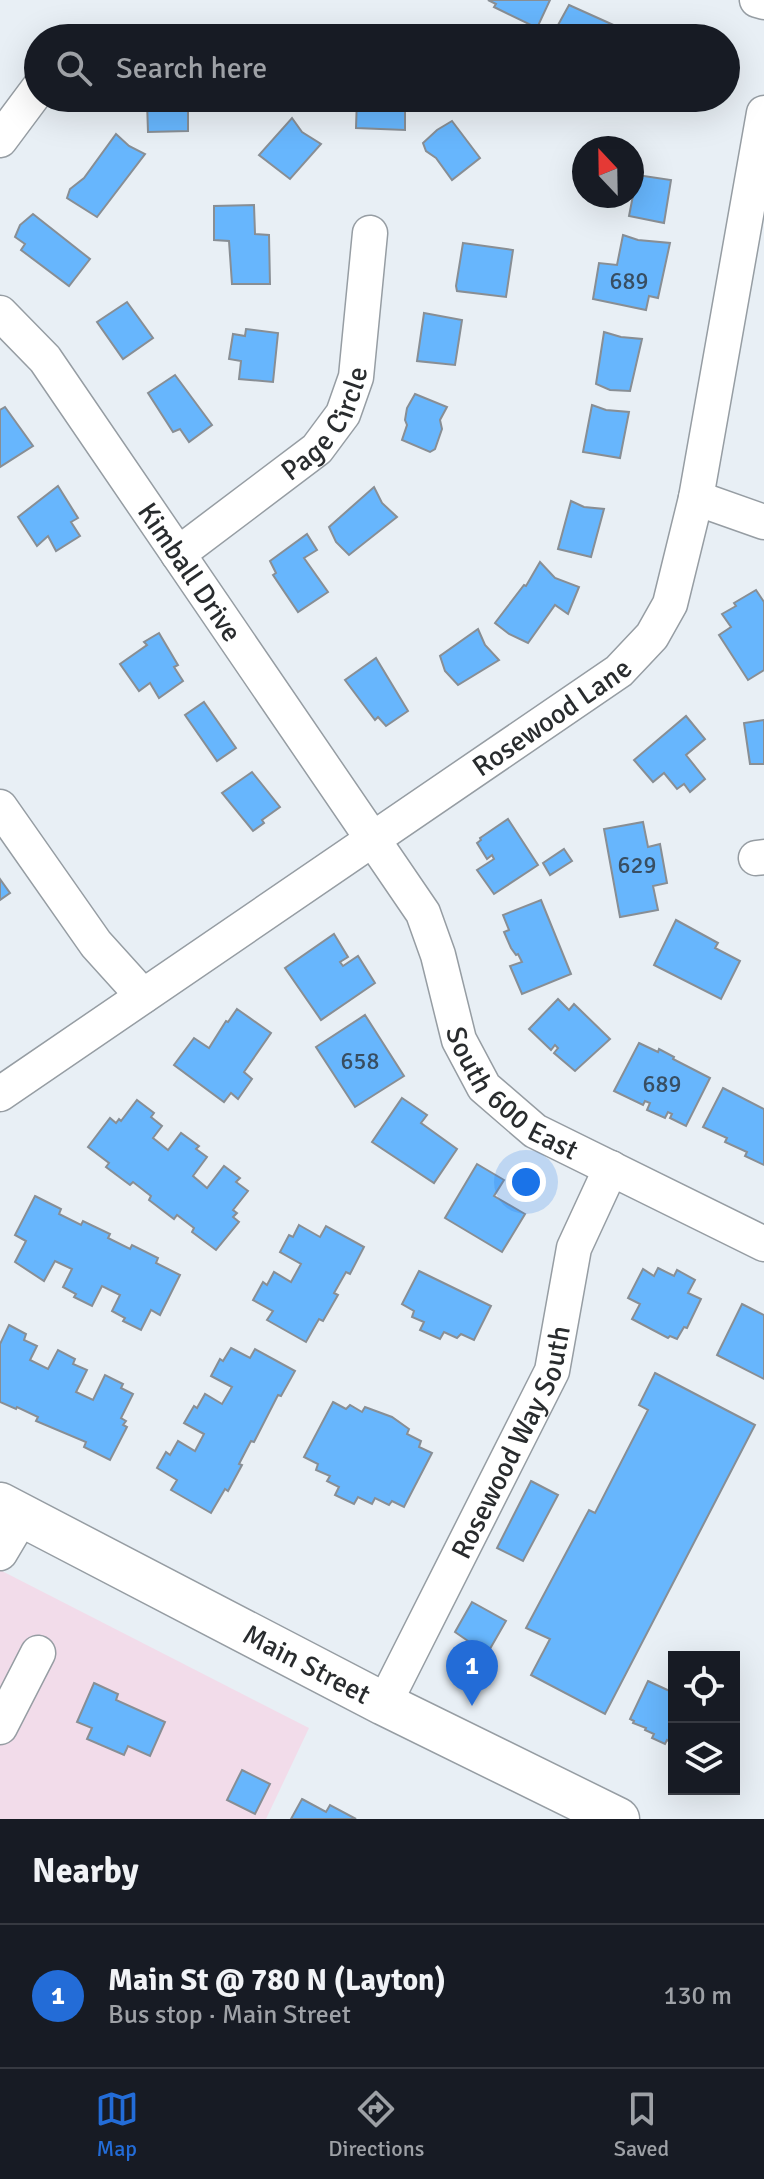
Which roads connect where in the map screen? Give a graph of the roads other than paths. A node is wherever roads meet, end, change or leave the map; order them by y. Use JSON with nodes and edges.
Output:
{"nodes":[{"id":1,"x":757,"y":0,"type":"edge"},
{"id":2,"x":764,"y":2,"type":"edge"},
{"id":3,"x":24,"y":108,"type":"edge"},
{"id":4,"x":764,"y":113,"type":"edge"},
{"id":5,"x":0,"y":140,"type":"edge"},
{"id":6,"x":370,"y":233,"type":"dead end"},
{"id":7,"x":0,"y":313,"type":"edge"},
{"id":8,"x":696,"y":498,"type":"junction"},
{"id":9,"x":764,"y":522,"type":"edge"},
{"id":10,"x":178,"y":554,"type":"junction"},
{"id":11,"x":0,"y":807,"type":"edge"},
{"id":12,"x":373,"y":839,"type":"junction"},
{"id":13,"x":143,"y":996,"type":"junction"},
{"id":14,"x":0,"y":1094,"type":"edge"},
{"id":15,"x":611,"y":1168,"type":"junction"},
{"id":16,"x":764,"y":1244,"type":"edge"},
{"id":17,"x":11,"y":1510,"type":"edge"},
{"id":18,"x":0,"y":1553,"type":"edge"},
{"id":19,"x":38,"y":1653,"type":"dead end"},
{"id":20,"x":384,"y":1704,"type":"junction"},
{"id":21,"x":0,"y":1727,"type":"edge"},
{"id":22,"x":618,"y":1819,"type":"edge"}],
"edges":[{"from":1,"to":2,"type":"street"},
{"from":3,"to":5,"type":"street"},
{"from":4,"to":8,"type":"street","name":"Rosewood Lane"},
{"from":6,"to":10,"type":"street","name":"Page Circle"},
{"from":7,"to":10,"type":"street","name":"Kimball Drive"},
{"from":8,"to":9,"type":"street"},
{"from":8,"to":12,"type":"street","name":"Rosewood Lane"},
{"from":10,"to":12,"type":"street","name":"Kimball Drive"},
{"from":11,"to":13,"type":"street"},
{"from":12,"to":13,"type":"street","name":"Rosewood Lane"},
{"from":12,"to":15,"type":"street","name":"South 600 East"},
{"from":13,"to":14,"type":"street","name":"Rosewood Lane"},
{"from":15,"to":16,"type":"street","name":"South 600 East"},
{"from":15,"to":20,"type":"street","name":"Rosewood Way South"},
{"from":17,"to":18,"type":"street"},
{"from":17,"to":20,"type":"main road","name":"Main Street"},
{"from":19,"to":21,"type":"street"},
{"from":20,"to":22,"type":"main road","name":"Main Street"}]}
